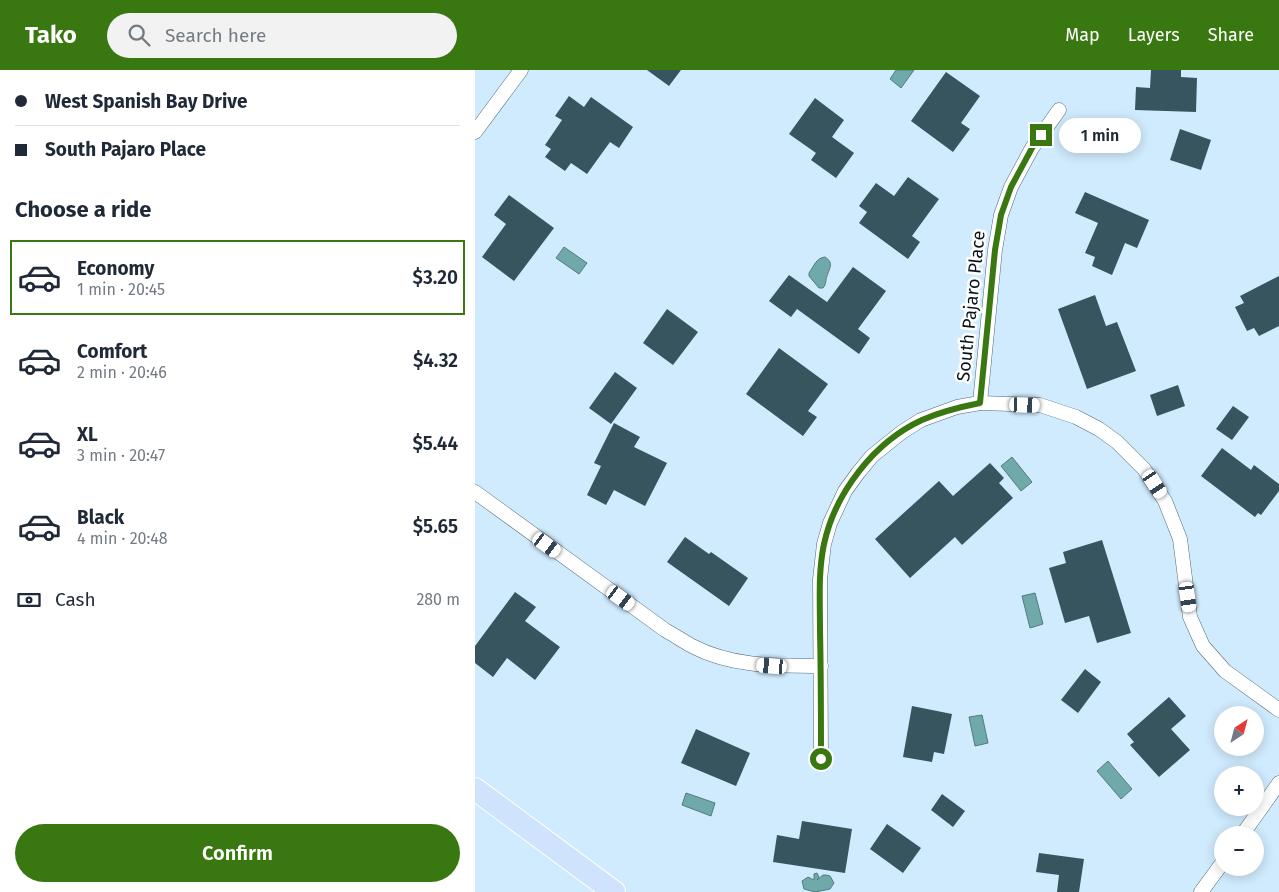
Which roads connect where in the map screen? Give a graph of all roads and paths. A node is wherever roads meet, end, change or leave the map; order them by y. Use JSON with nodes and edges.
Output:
{"nodes":[{"id":1,"x":521,"y":70,"type":"edge"},
{"id":2,"x":1059,"y":110,"type":"dead end"},
{"id":3,"x":475,"y":132,"type":"edge"},
{"id":4,"x":980,"y":403,"type":"junction"},
{"id":5,"x":475,"y":492,"type":"edge"},
{"id":6,"x":821,"y":666,"type":"junction"},
{"id":7,"x":1279,"y":710,"type":"edge"},
{"id":8,"x":821,"y":759,"type":"dead end"},
{"id":9,"x":1279,"y":783,"type":"edge"},
{"id":10,"x":475,"y":789,"type":"edge"},
{"id":11,"x":1248,"y":826,"type":"edge"},
{"id":12,"x":1214,"y":874,"type":"edge"},
{"id":13,"x":614,"y":892,"type":"edge"},
{"id":14,"x":1201,"y":892,"type":"edge"}],
"edges":[{"from":1,"to":3,"type":"street"},
{"from":2,"to":4,"type":"street","name":"South Pajaro Place"},
{"from":4,"to":6,"type":"street"},
{"from":4,"to":7,"type":"street"},
{"from":5,"to":6,"type":"street"},
{"from":6,"to":8,"type":"street"},
{"from":9,"to":11,"type":"street"},
{"from":10,"to":13,"type":"main road"},
{"from":12,"to":14,"type":"street"}]}
